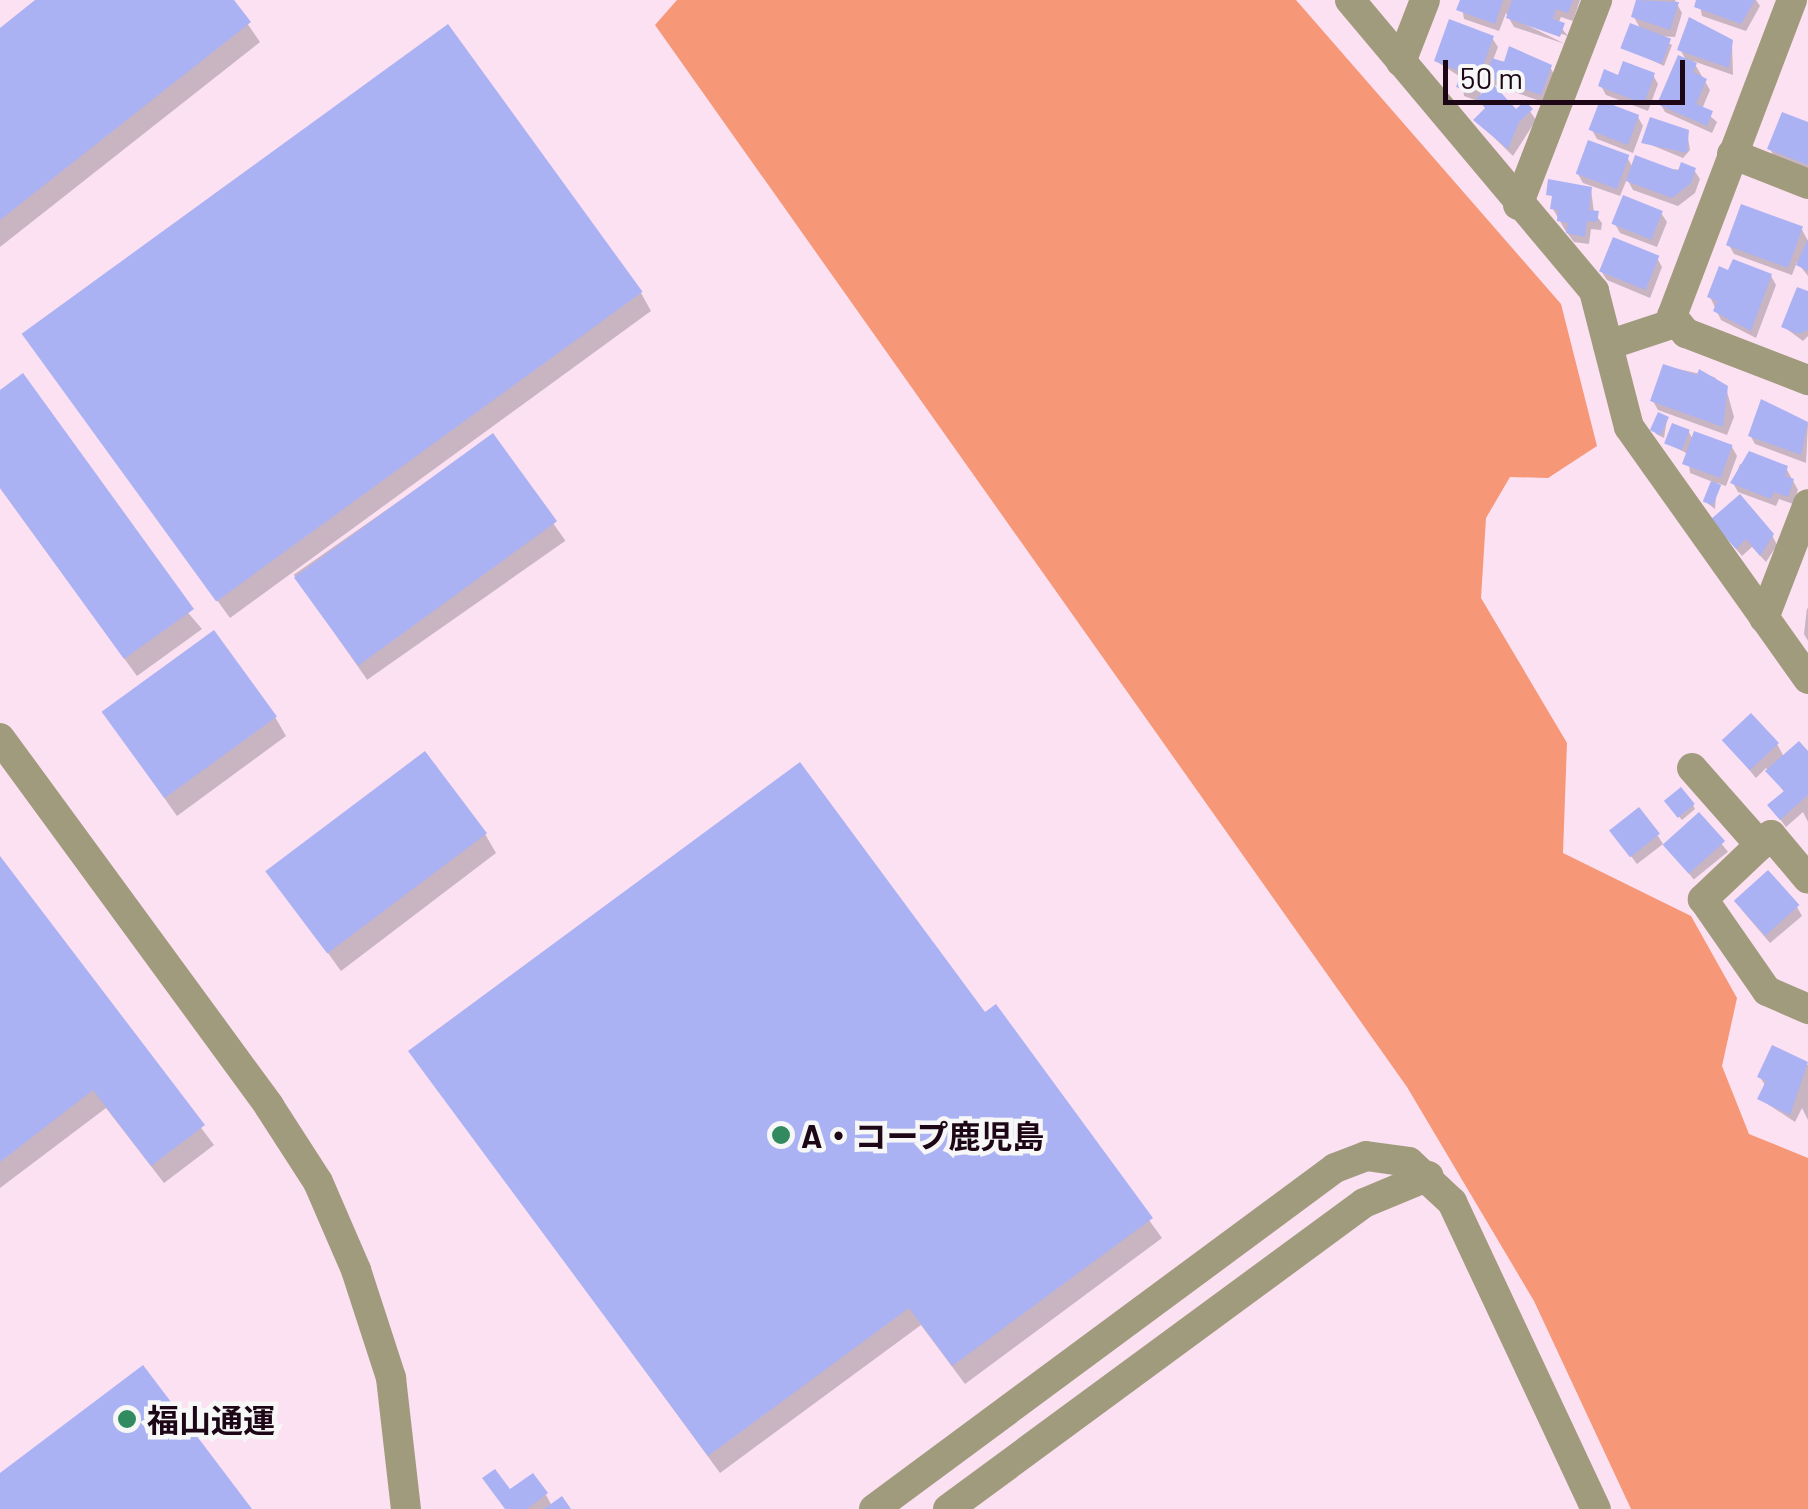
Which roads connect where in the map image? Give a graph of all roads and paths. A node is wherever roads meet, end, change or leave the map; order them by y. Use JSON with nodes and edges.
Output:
{"nodes":[{"id":1,"x":1350,"y":0,"type":"edge"},
{"id":2,"x":1424,"y":0,"type":"edge"},
{"id":3,"x":1597,"y":0,"type":"edge"},
{"id":4,"x":1792,"y":0,"type":"edge"},
{"id":5,"x":1401,"y":62,"type":"junction"},
{"id":6,"x":1732,"y":154,"type":"junction"},
{"id":7,"x":1808,"y":184,"type":"edge"},
{"id":8,"x":1518,"y":204,"type":"junction"},
{"id":9,"x":1675,"y":322,"type":"junction"},
{"id":10,"x":1608,"y":345,"type":"junction"},
{"id":11,"x":1808,"y":380,"type":"edge"},
{"id":12,"x":1808,"y":504,"type":"edge"},
{"id":13,"x":1764,"y":618,"type":"junction"},
{"id":14,"x":1808,"y":679,"type":"edge"},
{"id":15,"x":0,"y":738,"type":"edge"},
{"id":16,"x":1692,"y":768,"type":"dead end"},
{"id":17,"x":1760,"y":845,"type":"junction"},
{"id":18,"x":1808,"y":879,"type":"edge"},
{"id":19,"x":1808,"y":1009,"type":"edge"},
{"id":20,"x":1428,"y":1176,"type":"junction"},
{"id":21,"x":406,"y":1509,"type":"edge"},
{"id":22,"x":874,"y":1509,"type":"edge"},
{"id":23,"x":948,"y":1509,"type":"edge"},
{"id":24,"x":1596,"y":1509,"type":"edge"}],
"edges":[{"from":1,"to":5,"type":"street"},
{"from":2,"to":5,"type":"street"},
{"from":3,"to":8,"type":"street"},
{"from":4,"to":6,"type":"street"},
{"from":5,"to":8,"type":"street"},
{"from":6,"to":7,"type":"street"},
{"from":6,"to":9,"type":"street"},
{"from":8,"to":10,"type":"street"},
{"from":9,"to":10,"type":"street"},
{"from":9,"to":11,"type":"street"},
{"from":10,"to":13,"type":"street"},
{"from":12,"to":13,"type":"street"},
{"from":13,"to":14,"type":"street"},
{"from":15,"to":21,"type":"street"},
{"from":16,"to":17,"type":"street"},
{"from":17,"to":18,"type":"street"},
{"from":17,"to":19,"type":"street"},
{"from":20,"to":22,"type":"street"},
{"from":20,"to":23,"type":"street"},
{"from":20,"to":24,"type":"street"}]}
